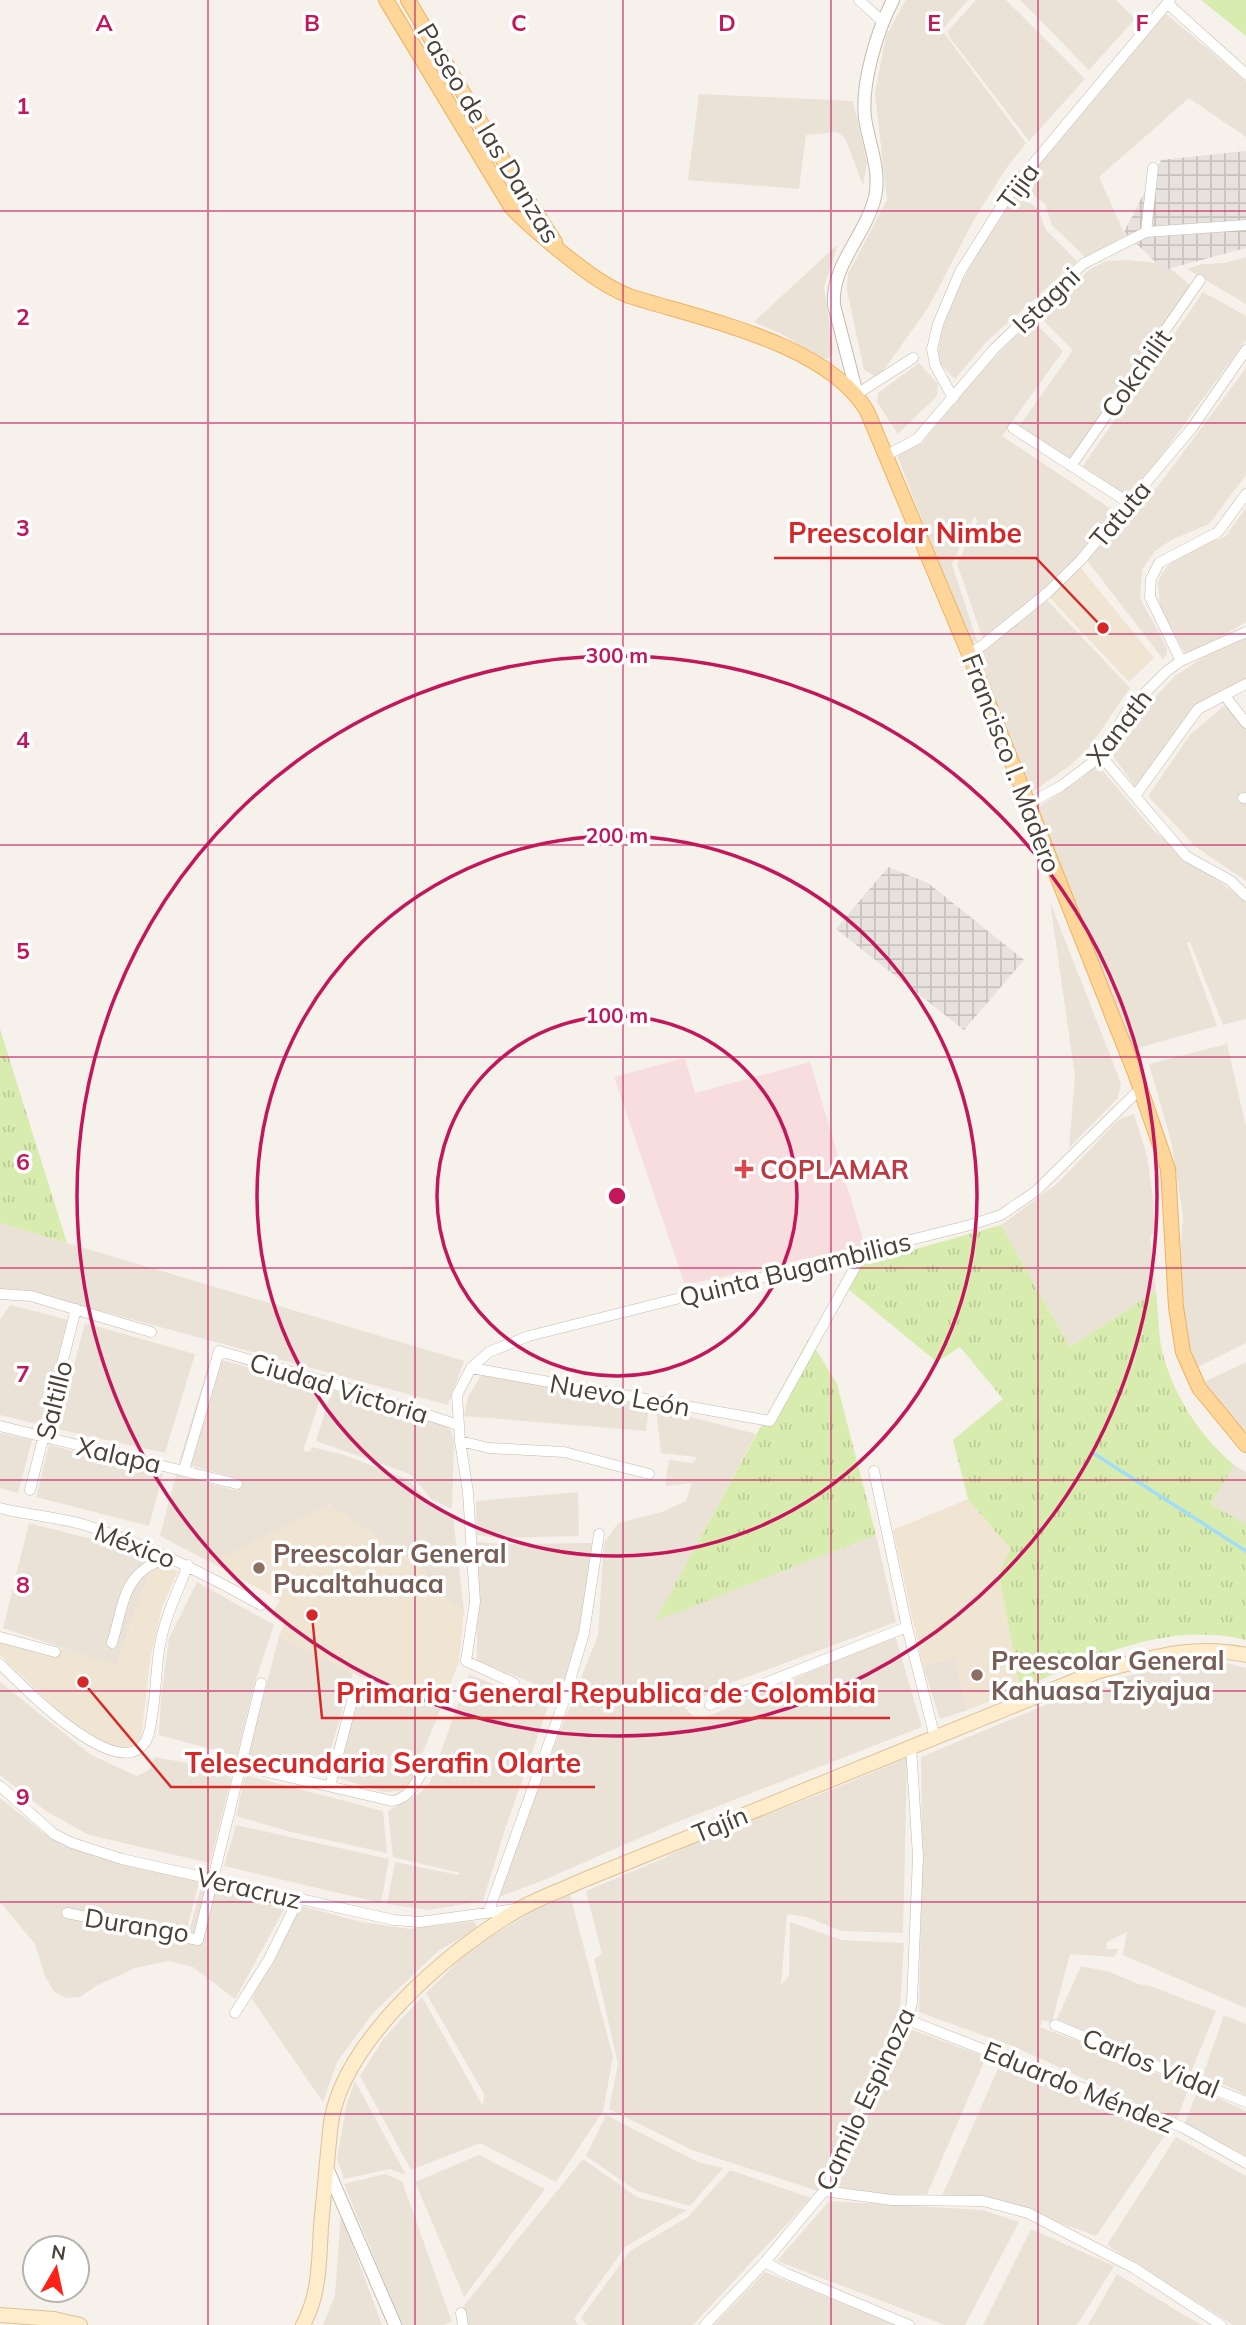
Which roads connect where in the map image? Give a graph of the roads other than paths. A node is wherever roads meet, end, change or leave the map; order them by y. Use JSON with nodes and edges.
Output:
{"nodes":[{"id":1,"x":386,"y":0,"type":"edge"},
{"id":2,"x":408,"y":0,"type":"edge"},
{"id":3,"x":859,"y":0,"type":"edge"},
{"id":4,"x":893,"y":0,"type":"edge"},
{"id":5,"x":1169,"y":2,"type":"edge"},
{"id":6,"x":882,"y":22,"type":"junction"},
{"id":7,"x":1246,"y":74,"type":"edge"},
{"id":8,"x":1153,"y":168,"type":"dead end"},
{"id":9,"x":1246,"y":225,"type":"edge"},
{"id":10,"x":1146,"y":232,"type":"junction"},
{"id":11,"x":562,"y":252,"type":"junction"},
{"id":12,"x":1200,"y":280,"type":"dead end"},
{"id":13,"x":1246,"y":350,"type":"edge"},
{"id":14,"x":913,"y":358,"type":"dead end"},
{"id":15,"x":857,"y":394,"type":"junction"},
{"id":16,"x":953,"y":398,"type":"junction"},
{"id":17,"x":1013,"y":428,"type":"dead end"},
{"id":18,"x":887,"y":455,"type":"junction"},
{"id":19,"x":1071,"y":466,"type":"junction"},
{"id":20,"x":1246,"y":494,"type":"edge"},
{"id":21,"x":1129,"y":503,"type":"junction"},
{"id":22,"x":1246,"y":632,"type":"edge"},
{"id":23,"x":969,"y":654,"type":"junction"},
{"id":24,"x":1181,"y":662,"type":"junction"},
{"id":25,"x":1246,"y":684,"type":"edge"},
{"id":26,"x":1225,"y":696,"type":"junction"},
{"id":27,"x":1246,"y":723,"type":"edge"},
{"id":28,"x":1101,"y":756,"type":"junction"},
{"id":29,"x":1135,"y":796,"type":"junction"},
{"id":30,"x":1028,"y":804,"type":"junction"},
{"id":31,"x":1246,"y":896,"type":"edge"},
{"id":32,"x":1140,"y":1089,"type":"junction"},
{"id":33,"x":863,"y":1253,"type":"junction"},
{"id":34,"x":0,"y":1294,"type":"edge"},
{"id":35,"x":76,"y":1310,"type":"junction"},
{"id":36,"x":150,"y":1332,"type":"dead end"},
{"id":37,"x":471,"y":1368,"type":"junction"},
{"id":38,"x":458,"y":1425,"type":"junction"},
{"id":39,"x":0,"y":1426,"type":"edge"},
{"id":40,"x":45,"y":1438,"type":"junction"},
{"id":41,"x":460,"y":1441,"type":"junction"},
{"id":42,"x":1246,"y":1445,"type":"edge"},
{"id":43,"x":184,"y":1470,"type":"junction"},
{"id":44,"x":874,"y":1471,"type":"dead end"},
{"id":45,"x":649,"y":1474,"type":"dead end"},
{"id":46,"x":237,"y":1484,"type":"dead end"},
{"id":47,"x":30,"y":1490,"type":"dead end"},
{"id":48,"x":0,"y":1508,"type":"edge"},
{"id":49,"x":599,"y":1534,"type":"dead end"},
{"id":50,"x":172,"y":1557,"type":"junction"},
{"id":51,"x":187,"y":1565,"type":"junction"},
{"id":52,"x":261,"y":1605,"type":"dead end"},
{"id":53,"x":907,"y":1627,"type":"junction"},
{"id":54,"x":0,"y":1637,"type":"edge"},
{"id":55,"x":113,"y":1643,"type":"dead end"},
{"id":56,"x":55,"y":1651,"type":"dead end"},
{"id":57,"x":1246,"y":1655,"type":"edge"},
{"id":58,"x":0,"y":1664,"type":"edge"},
{"id":59,"x":261,"y":1683,"type":"dead end"},
{"id":60,"x":514,"y":1683,"type":"dead end"},
{"id":61,"x":354,"y":1697,"type":"dead end"},
{"id":62,"x":710,"y":1705,"type":"dead end"},
{"id":63,"x":935,"y":1738,"type":"junction"},
{"id":64,"x":911,"y":1747,"type":"junction"},
{"id":65,"x":426,"y":1765,"type":"dead end"},
{"id":66,"x":242,"y":1766,"type":"junction"},
{"id":67,"x":0,"y":1786,"type":"edge"},
{"id":68,"x":330,"y":1786,"type":"junction"},
{"id":69,"x":212,"y":1879,"type":"junction"},
{"id":70,"x":298,"y":1900,"type":"junction"},
{"id":71,"x":519,"y":1909,"type":"junction"},
{"id":72,"x":67,"y":1913,"type":"dead end"},
{"id":73,"x":488,"y":1913,"type":"junction"},
{"id":74,"x":235,"y":2013,"type":"dead end"},
{"id":75,"x":908,"y":2020,"type":"junction"},
{"id":76,"x":1055,"y":2025,"type":"dead end"},
{"id":77,"x":1246,"y":2102,"type":"edge"},
{"id":78,"x":1246,"y":2163,"type":"edge"},
{"id":79,"x":328,"y":2170,"type":"junction"},
{"id":80,"x":824,"y":2191,"type":"junction"},
{"id":81,"x":765,"y":2262,"type":"junction"},
{"id":82,"x":461,"y":2313,"type":"dead end"},
{"id":83,"x":7,"y":2318,"type":"edge"},
{"id":84,"x":80,"y":2325,"type":"edge"},
{"id":85,"x":303,"y":2325,"type":"edge"},
{"id":86,"x":395,"y":2325,"type":"edge"},
{"id":87,"x":463,"y":2325,"type":"edge"},
{"id":88,"x":705,"y":2325,"type":"edge"},
{"id":89,"x":909,"y":2325,"type":"edge"},
{"id":90,"x":1221,"y":2325,"type":"edge"}],
"edges":[{"from":1,"to":11,"type":"main road","name":"Paseo de las Danzas"},
{"from":2,"to":11,"type":"main road","name":"Paseo de las Danzas"},
{"from":3,"to":6,"type":"street"},
{"from":4,"to":6,"type":"street"},
{"from":5,"to":7,"type":"street"},
{"from":5,"to":16,"type":"street","name":"Tijia"},
{"from":6,"to":15,"type":"street"},
{"from":8,"to":10,"type":"street"},
{"from":9,"to":10,"type":"street","name":"Istagni"},
{"from":10,"to":16,"type":"street","name":"Istagni"},
{"from":11,"to":15,"type":"main road","name":"Francisco I. Madero"},
{"from":12,"to":19,"type":"street","name":"Cokchilit"},
{"from":13,"to":21,"type":"street","name":"Tatuta"},
{"from":14,"to":15,"type":"street"},
{"from":15,"to":18,"type":"main road","name":"Francisco I. Madero"},
{"from":16,"to":18,"type":"street","name":"Istagni"},
{"from":17,"to":19,"type":"street"},
{"from":18,"to":23,"type":"main road","name":"Francisco I. Madero"},
{"from":19,"to":21,"type":"street"},
{"from":20,"to":24,"type":"street"},
{"from":21,"to":23,"type":"street","name":"Tatuta"},
{"from":22,"to":24,"type":"street","name":"Xanath"},
{"from":23,"to":30,"type":"main road","name":"Francisco I. Madero"},
{"from":24,"to":28,"type":"street","name":"Xanath"},
{"from":25,"to":26,"type":"street"},
{"from":26,"to":27,"type":"street"},
{"from":26,"to":29,"type":"street"},
{"from":28,"to":29,"type":"street"},
{"from":28,"to":30,"type":"street","name":"Xanath"},
{"from":29,"to":31,"type":"street"},
{"from":30,"to":32,"type":"main road","name":"Francisco I. Madero"},
{"from":32,"to":33,"type":"street","name":"Quinta Bugambilias"},
{"from":32,"to":42,"type":"main road","name":"Francisco I. Madero"},
{"from":33,"to":37,"type":"street","name":"Quinta Bugambilias"},
{"from":33,"to":37,"type":"street","name":"Nuevo León"},
{"from":34,"to":35,"type":"street"},
{"from":35,"to":36,"type":"street"},
{"from":35,"to":40,"type":"street","name":"Saltillo"},
{"from":37,"to":38,"type":"street"},
{"from":38,"to":41,"type":"street"},
{"from":38,"to":43,"type":"street","name":"Ciudad Victoria"},
{"from":39,"to":40,"type":"street","name":"Xalapa"},
{"from":40,"to":43,"type":"street","name":"Xalapa"},
{"from":40,"to":47,"type":"street","name":"Saltillo"},
{"from":41,"to":45,"type":"street"},
{"from":41,"to":60,"type":"street"},
{"from":43,"to":46,"type":"street","name":"Xalapa"},
{"from":44,"to":53,"type":"street"},
{"from":48,"to":50,"type":"street","name":"México"},
{"from":49,"to":73,"type":"street"},
{"from":50,"to":51,"type":"street","name":"México"},
{"from":50,"to":55,"type":"street"},
{"from":51,"to":52,"type":"street","name":"México"},
{"from":51,"to":58,"type":"street"},
{"from":53,"to":62,"type":"street"},
{"from":53,"to":63,"type":"street"},
{"from":54,"to":56,"type":"street"},
{"from":57,"to":63,"type":"main road","name":"Tajín"},
{"from":59,"to":66,"type":"street","name":"Durango"},
{"from":61,"to":68,"type":"street"},
{"from":63,"to":64,"type":"main road","name":"Tajín"},
{"from":64,"to":71,"type":"main road","name":"Tajín"},
{"from":64,"to":75,"type":"street","name":"Camilo Espinoza"},
{"from":65,"to":68,"type":"street"},
{"from":66,"to":68,"type":"street"},
{"from":66,"to":69,"type":"street","name":"Durango"},
{"from":67,"to":69,"type":"street","name":"Veracruz"},
{"from":69,"to":70,"type":"street","name":"Veracruz"},
{"from":69,"to":72,"type":"street","name":"Durango"},
{"from":70,"to":73,"type":"street","name":"Veracruz"},
{"from":70,"to":74,"type":"street"},
{"from":71,"to":73,"type":"street","name":"Veracruz"},
{"from":71,"to":79,"type":"main road","name":"Tajín"},
{"from":75,"to":78,"type":"street","name":"Eduardo Méndez"},
{"from":75,"to":80,"type":"street","name":"Camilo Espinoza"},
{"from":76,"to":77,"type":"street","name":"Carlos Vidal"},
{"from":79,"to":85,"type":"main road","name":"Tajín"},
{"from":79,"to":86,"type":"street"},
{"from":80,"to":81,"type":"street","name":"Camilo Espinoza"},
{"from":80,"to":90,"type":"street"},
{"from":81,"to":88,"type":"street","name":"Camilo Espinoza"},
{"from":81,"to":89,"type":"street"},
{"from":82,"to":87,"type":"street"},
{"from":83,"to":84,"type":"main road"}]}
